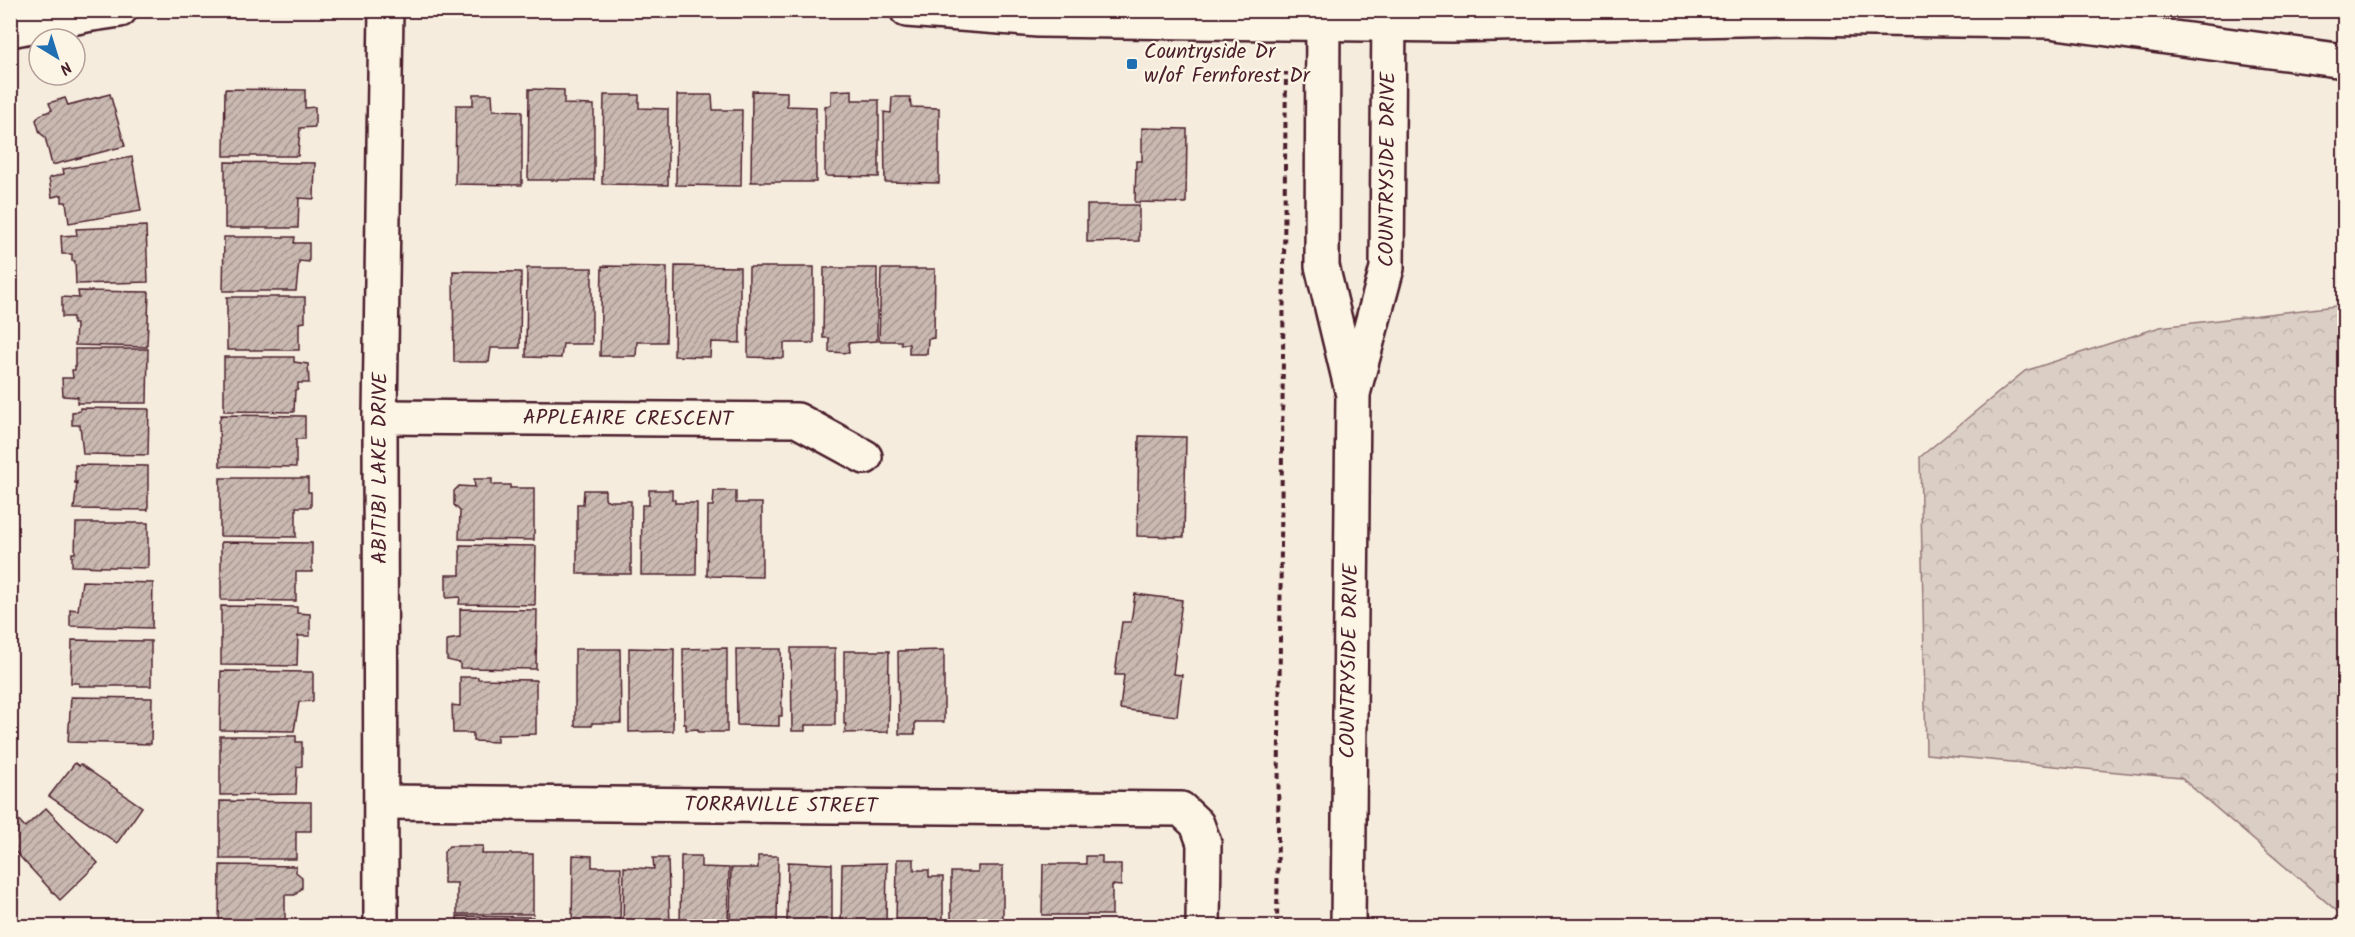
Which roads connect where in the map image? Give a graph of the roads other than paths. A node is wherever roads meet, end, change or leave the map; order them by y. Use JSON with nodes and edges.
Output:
{"nodes":[{"id":1,"x":120,"y":10,"type":"edge"},
{"id":2,"x":386,"y":10,"type":"edge"},
{"id":3,"x":907,"y":10,"type":"edge"},
{"id":4,"x":1323,"y":17,"type":"edge"},
{"id":5,"x":1388,"y":17,"type":"edge"},
{"id":6,"x":10,"y":30,"type":"edge"},
{"id":7,"x":2344,"y":61,"type":"edge"},
{"id":8,"x":1353,"y":394,"type":"junction"},
{"id":9,"x":380,"y":417,"type":"junction"},
{"id":10,"x":865,"y":457,"type":"dead end"},
{"id":11,"x":382,"y":802,"type":"junction"},
{"id":12,"x":381,"y":927,"type":"edge"},
{"id":13,"x":1203,"y":927,"type":"edge"},
{"id":14,"x":1348,"y":927,"type":"edge"}],
"edges":[{"from":1,"to":6,"type":"street"},
{"from":2,"to":9,"type":"street","name":"ABITIBI LAKE DRIVE"},
{"from":3,"to":4,"type":"street"},
{"from":4,"to":5,"type":"street"},
{"from":4,"to":8,"type":"street","name":"COUNTRYSIDE DRIVE"},
{"from":5,"to":7,"type":"street"},
{"from":5,"to":8,"type":"street","name":"COUNTRYSIDE DRIVE"},
{"from":8,"to":14,"type":"street","name":"COUNTRYSIDE DRIVE"},
{"from":9,"to":10,"type":"street","name":"APPLEAIRE CRESCENT"},
{"from":9,"to":11,"type":"street","name":"ABITIBI LAKE DRIVE"},
{"from":11,"to":12,"type":"street","name":"ABITIBI LAKE DRIVE"},
{"from":11,"to":13,"type":"street","name":"TORRAVILLE STREET"}]}
